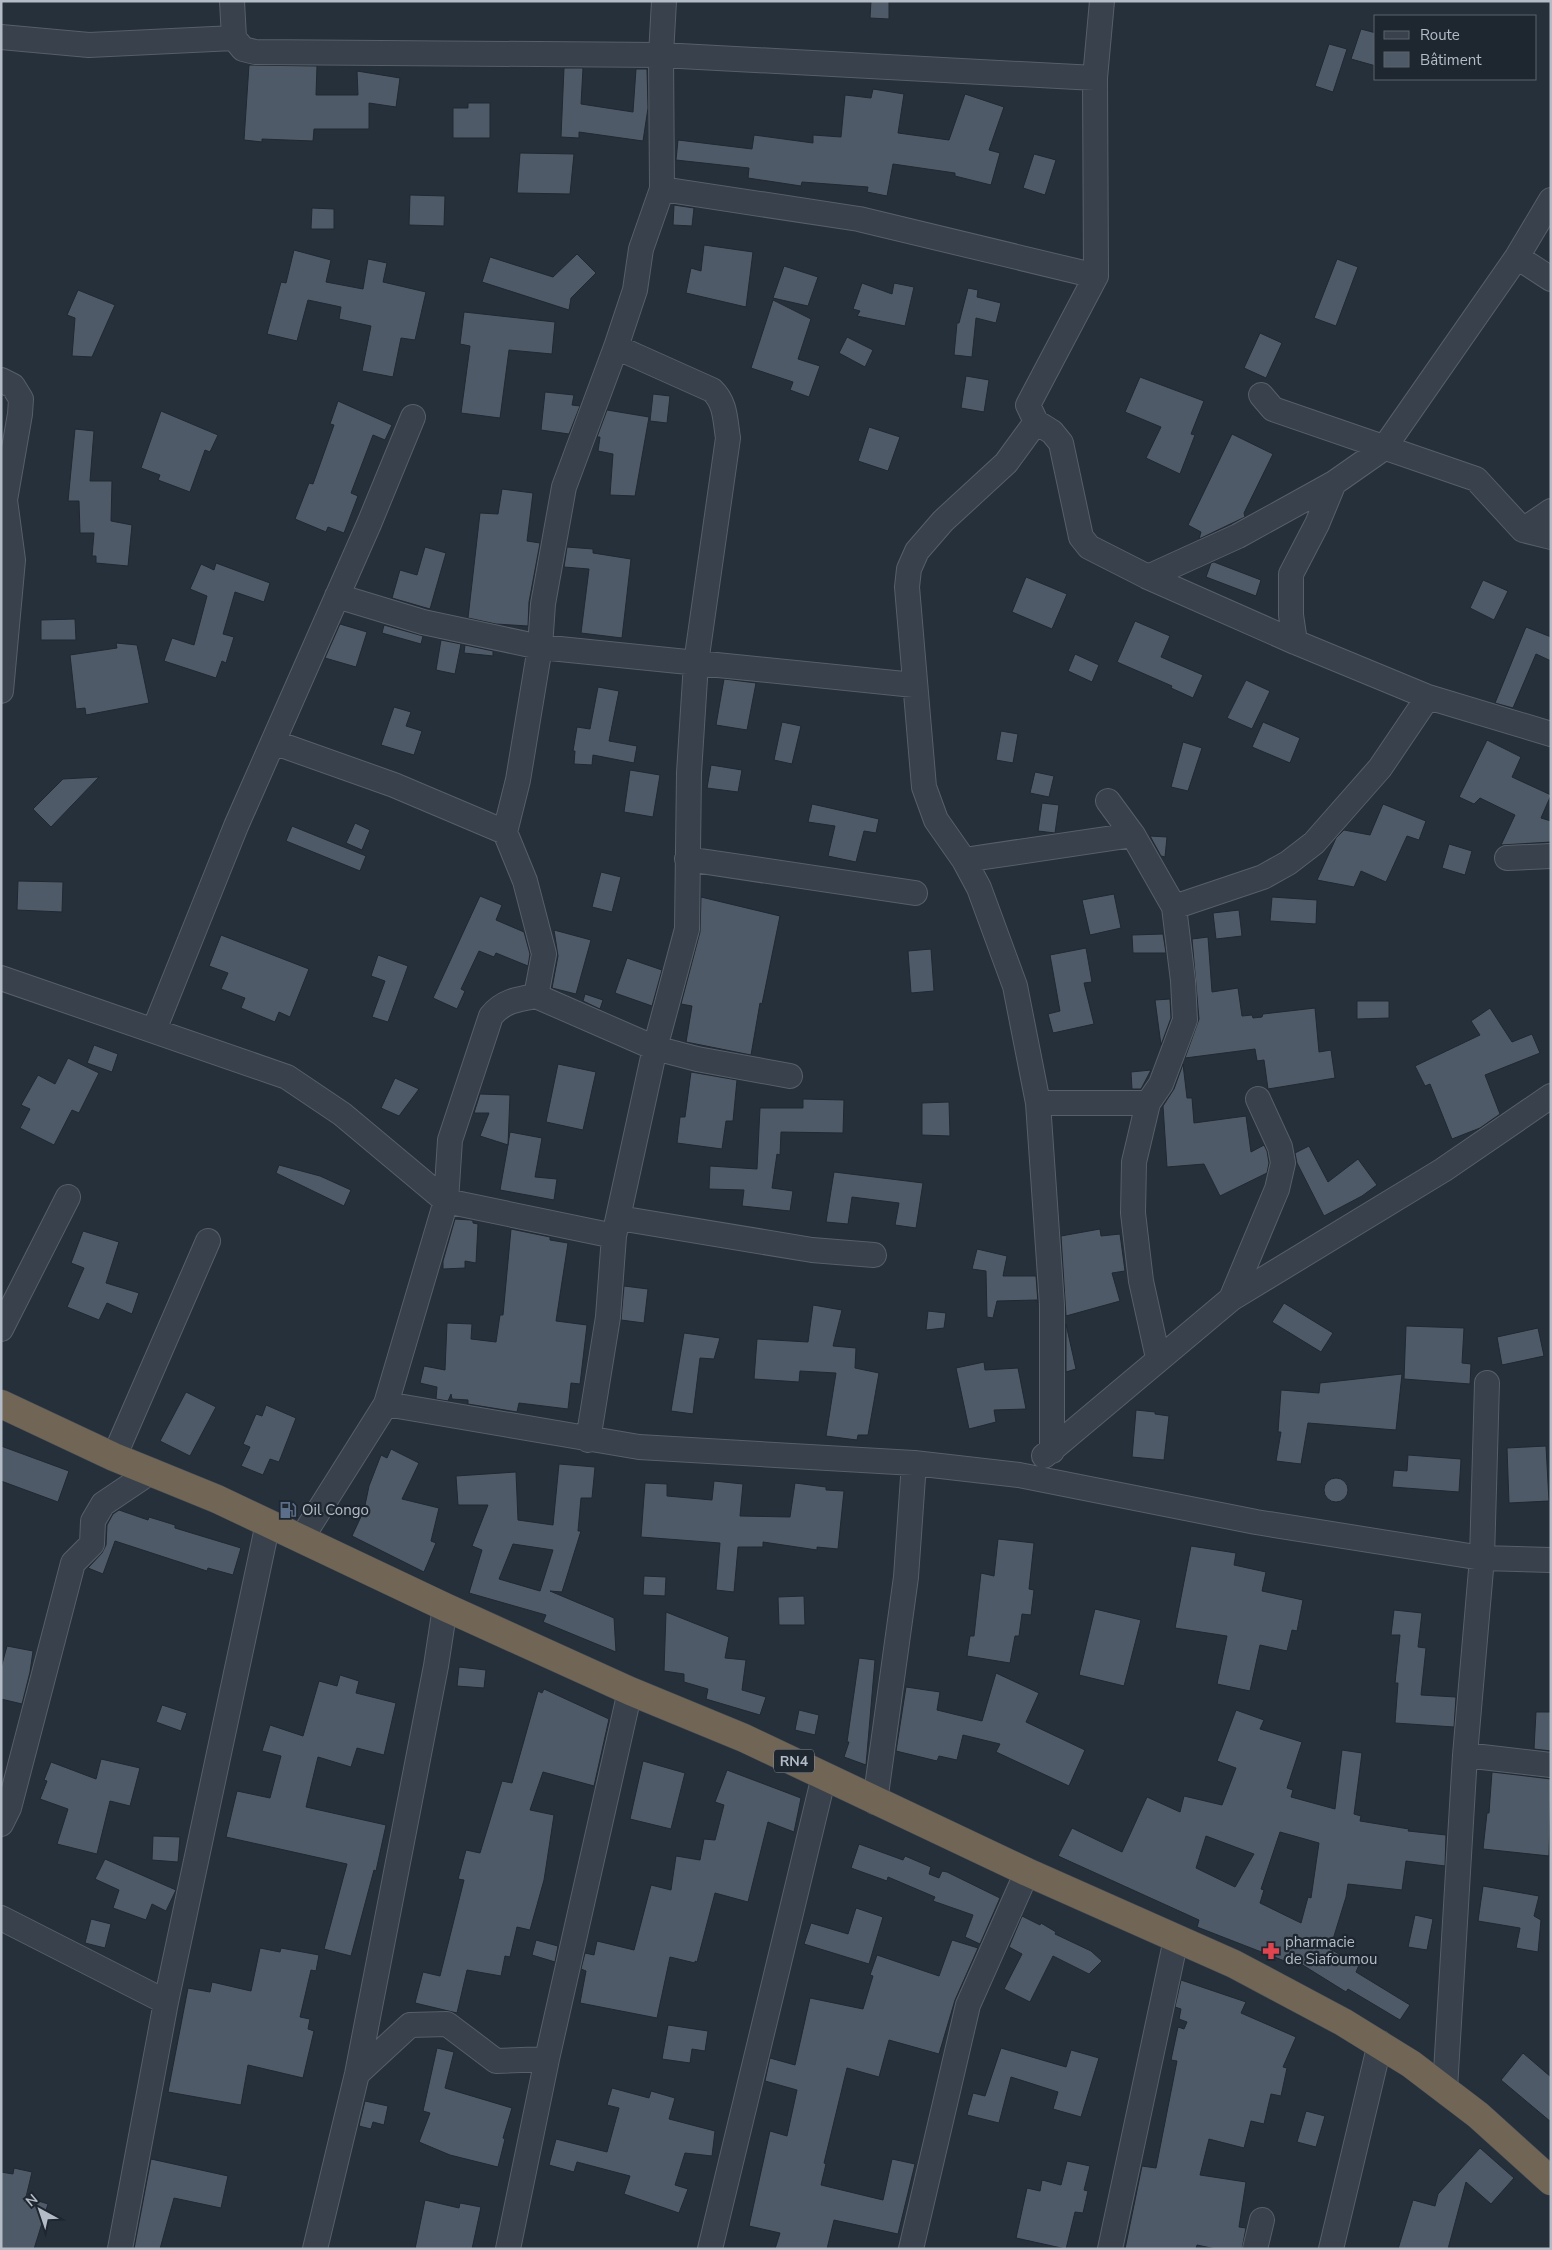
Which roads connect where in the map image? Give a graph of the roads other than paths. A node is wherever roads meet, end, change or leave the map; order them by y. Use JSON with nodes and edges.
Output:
{"nodes":[{"id":1,"x":232,"y":1,"type":"edge"},
{"id":2,"x":664,"y":1,"type":"edge"},
{"id":3,"x":1102,"y":1,"type":"edge"},
{"id":4,"x":1,"y":37,"type":"edge"},
{"id":5,"x":234,"y":38,"type":"junction"},
{"id":6,"x":661,"y":55,"type":"junction"},
{"id":7,"x":1095,"y":78,"type":"junction"},
{"id":8,"x":662,"y":189,"type":"junction"},
{"id":9,"x":1551,"y":200,"type":"edge"},
{"id":10,"x":1517,"y":258,"type":"junction"},
{"id":11,"x":1096,"y":276,"type":"junction"},
{"id":12,"x":1551,"y":279,"type":"edge"},
{"id":13,"x":616,"y":347,"type":"junction"},
{"id":14,"x":1,"y":380,"type":"edge"},
{"id":15,"x":1261,"y":395,"type":"dead end"},
{"id":16,"x":413,"y":417,"type":"dead end"},
{"id":17,"x":1036,"y":422,"type":"junction"},
{"id":18,"x":1384,"y":448,"type":"junction"},
{"id":19,"x":1334,"y":483,"type":"junction"},
{"id":20,"x":1551,"y":511,"type":"edge"},
{"id":21,"x":1524,"y":530,"type":"junction"},
{"id":22,"x":1551,"y":536,"type":"edge"},
{"id":23,"x":7,"y":559,"type":"edge"},
{"id":24,"x":1148,"y":577,"type":"junction"},
{"id":25,"x":337,"y":596,"type":"junction"},
{"id":26,"x":1295,"y":642,"type":"junction"},
{"id":27,"x":540,"y":647,"type":"junction"},
{"id":28,"x":696,"y":663,"type":"junction"},
{"id":29,"x":914,"y":685,"type":"junction"},
{"id":30,"x":1,"y":690,"type":"edge"},
{"id":31,"x":1428,"y":697,"type":"junction"},
{"id":32,"x":1551,"y":734,"type":"edge"},
{"id":33,"x":273,"y":742,"type":"junction"},
{"id":34,"x":1108,"y":801,"type":"dead end"},
{"id":35,"x":506,"y":832,"type":"junction"},
{"id":36,"x":1132,"y":835,"type":"junction"},
{"id":37,"x":1551,"y":856,"type":"edge"},
{"id":38,"x":1507,"y":858,"type":"dead end"},
{"id":39,"x":687,"y":859,"type":"junction"},
{"id":40,"x":964,"y":860,"type":"junction"},
{"id":41,"x":914,"y":893,"type":"dead end"},
{"id":42,"x":1174,"y":907,"type":"junction"},
{"id":43,"x":1,"y":978,"type":"edge"},
{"id":44,"x":536,"y":996,"type":"junction"},
{"id":45,"x":154,"y":1030,"type":"junction"},
{"id":46,"x":655,"y":1048,"type":"junction"},
{"id":47,"x":790,"y":1076,"type":"dead end"},
{"id":48,"x":1551,"y":1096,"type":"edge"},
{"id":49,"x":1258,"y":1099,"type":"dead end"},
{"id":50,"x":1148,"y":1103,"type":"junction"},
{"id":51,"x":1038,"y":1104,"type":"junction"},
{"id":52,"x":68,"y":1197,"type":"dead end"},
{"id":53,"x":446,"y":1201,"type":"junction"},
{"id":54,"x":616,"y":1227,"type":"junction"},
{"id":55,"x":208,"y":1241,"type":"dead end"},
{"id":56,"x":874,"y":1255,"type":"dead end"},
{"id":57,"x":1231,"y":1299,"type":"junction"},
{"id":58,"x":1,"y":1329,"type":"edge"},
{"id":59,"x":1158,"y":1358,"type":"junction"},
{"id":60,"x":1487,"y":1384,"type":"dead end"},
{"id":61,"x":1,"y":1404,"type":"edge"},
{"id":62,"x":386,"y":1404,"type":"junction"},
{"id":63,"x":588,"y":1440,"type":"junction"},
{"id":64,"x":1052,"y":1451,"type":"junction"},
{"id":65,"x":114,"y":1456,"type":"junction"},
{"id":66,"x":914,"y":1463,"type":"junction"},
{"id":67,"x":152,"y":1471,"type":"junction"},
{"id":68,"x":1019,"y":1475,"type":"junction"},
{"id":69,"x":268,"y":1523,"type":"junction"},
{"id":70,"x":301,"y":1539,"type":"junction"},
{"id":71,"x":1482,"y":1558,"type":"junction"},
{"id":72,"x":1551,"y":1560,"type":"edge"},
{"id":73,"x":444,"y":1606,"type":"junction"},
{"id":74,"x":630,"y":1691,"type":"junction"},
{"id":75,"x":1465,"y":1755,"type":"junction"},
{"id":76,"x":1551,"y":1765,"type":"edge"},
{"id":77,"x":824,"y":1776,"type":"junction"},
{"id":78,"x":875,"y":1802,"type":"junction"},
{"id":79,"x":1,"y":1824,"type":"edge"},
{"id":80,"x":1027,"y":1872,"type":"junction"},
{"id":81,"x":1,"y":1918,"type":"edge"},
{"id":82,"x":1176,"y":1940,"type":"junction"},
{"id":83,"x":166,"y":2002,"type":"junction"},
{"id":84,"x":1380,"y":2043,"type":"junction"},
{"id":85,"x":547,"y":2059,"type":"junction"},
{"id":86,"x":357,"y":2074,"type":"junction"},
{"id":87,"x":1444,"y":2089,"type":"junction"},
{"id":88,"x":1551,"y":2181,"type":"edge"},
{"id":89,"x":1262,"y":2220,"type":"dead end"},
{"id":90,"x":120,"y":2249,"type":"edge"},
{"id":91,"x":315,"y":2249,"type":"edge"},
{"id":92,"x":508,"y":2249,"type":"edge"},
{"id":93,"x":710,"y":2249,"type":"edge"},
{"id":94,"x":911,"y":2249,"type":"edge"},
{"id":95,"x":1110,"y":2249,"type":"edge"},
{"id":96,"x":1255,"y":2249,"type":"edge"},
{"id":97,"x":1331,"y":2249,"type":"edge"}],
"edges":[{"from":1,"to":5,"type":"street"},
{"from":2,"to":6,"type":"street"},
{"from":3,"to":7,"type":"street"},
{"from":4,"to":5,"type":"street"},
{"from":5,"to":6,"type":"street"},
{"from":6,"to":7,"type":"street"},
{"from":6,"to":8,"type":"street"},
{"from":7,"to":11,"type":"street"},
{"from":8,"to":11,"type":"street"},
{"from":8,"to":13,"type":"street"},
{"from":9,"to":10,"type":"street"},
{"from":10,"to":12,"type":"street"},
{"from":10,"to":18,"type":"street"},
{"from":11,"to":17,"type":"street"},
{"from":13,"to":27,"type":"street"},
{"from":13,"to":28,"type":"street"},
{"from":14,"to":23,"type":"street"},
{"from":15,"to":18,"type":"street"},
{"from":16,"to":25,"type":"street"},
{"from":17,"to":24,"type":"street"},
{"from":17,"to":29,"type":"street"},
{"from":18,"to":19,"type":"street"},
{"from":18,"to":21,"type":"street"},
{"from":19,"to":24,"type":"street"},
{"from":19,"to":26,"type":"street"},
{"from":20,"to":21,"type":"street"},
{"from":21,"to":22,"type":"street"},
{"from":23,"to":30,"type":"street"},
{"from":24,"to":26,"type":"street"},
{"from":25,"to":27,"type":"street"},
{"from":25,"to":33,"type":"street"},
{"from":26,"to":31,"type":"street"},
{"from":27,"to":28,"type":"street"},
{"from":27,"to":35,"type":"street"},
{"from":28,"to":29,"type":"street"},
{"from":28,"to":39,"type":"street"},
{"from":29,"to":40,"type":"street"},
{"from":31,"to":32,"type":"street"},
{"from":31,"to":42,"type":"street"},
{"from":33,"to":35,"type":"street"},
{"from":33,"to":45,"type":"street"},
{"from":34,"to":36,"type":"street"},
{"from":35,"to":44,"type":"street"},
{"from":36,"to":40,"type":"street"},
{"from":36,"to":42,"type":"street"},
{"from":37,"to":38,"type":"street"},
{"from":39,"to":41,"type":"street"},
{"from":39,"to":46,"type":"street"},
{"from":40,"to":51,"type":"street"},
{"from":42,"to":50,"type":"street"},
{"from":43,"to":45,"type":"street"},
{"from":44,"to":46,"type":"street"},
{"from":44,"to":53,"type":"street"},
{"from":45,"to":53,"type":"street"},
{"from":46,"to":47,"type":"street"},
{"from":46,"to":54,"type":"street"},
{"from":48,"to":57,"type":"street"},
{"from":49,"to":57,"type":"street"},
{"from":50,"to":51,"type":"street"},
{"from":50,"to":59,"type":"street"},
{"from":51,"to":64,"type":"street"},
{"from":52,"to":58,"type":"street"},
{"from":53,"to":54,"type":"street"},
{"from":53,"to":62,"type":"street"},
{"from":54,"to":56,"type":"street"},
{"from":54,"to":63,"type":"street"},
{"from":55,"to":65,"type":"street"},
{"from":57,"to":59,"type":"street"},
{"from":59,"to":64,"type":"street"},
{"from":60,"to":71,"type":"street"},
{"from":61,"to":65,"type":"highway","number":"RN4"},
{"from":62,"to":63,"type":"street"},
{"from":62,"to":70,"type":"street"},
{"from":63,"to":66,"type":"street"},
{"from":64,"to":68,"type":"street"},
{"from":65,"to":67,"type":"highway","number":"RN4"},
{"from":66,"to":68,"type":"street"},
{"from":66,"to":78,"type":"street"},
{"from":67,"to":69,"type":"highway","number":"RN4"},
{"from":67,"to":79,"type":"street"},
{"from":68,"to":71,"type":"street"},
{"from":69,"to":70,"type":"highway","number":"RN4"},
{"from":69,"to":83,"type":"street"},
{"from":70,"to":73,"type":"highway","number":"RN4"},
{"from":71,"to":72,"type":"street"},
{"from":71,"to":75,"type":"street"},
{"from":73,"to":74,"type":"highway","number":"RN4"},
{"from":73,"to":86,"type":"street"},
{"from":74,"to":77,"type":"highway","number":"RN4"},
{"from":74,"to":85,"type":"street"},
{"from":75,"to":76,"type":"street"},
{"from":75,"to":87,"type":"street"},
{"from":77,"to":78,"type":"highway","number":"RN4"},
{"from":77,"to":93,"type":"street"},
{"from":78,"to":80,"type":"highway","number":"RN4"},
{"from":80,"to":82,"type":"highway","number":"RN4"},
{"from":80,"to":94,"type":"street"},
{"from":81,"to":83,"type":"street"},
{"from":82,"to":84,"type":"highway","number":"RN4"},
{"from":82,"to":95,"type":"street"},
{"from":83,"to":90,"type":"street"},
{"from":84,"to":87,"type":"highway","number":"RN4"},
{"from":84,"to":97,"type":"street"},
{"from":85,"to":86,"type":"street"},
{"from":85,"to":92,"type":"street"},
{"from":86,"to":91,"type":"street"},
{"from":87,"to":88,"type":"highway","number":"RN4"},
{"from":89,"to":96,"type":"street"}]}
